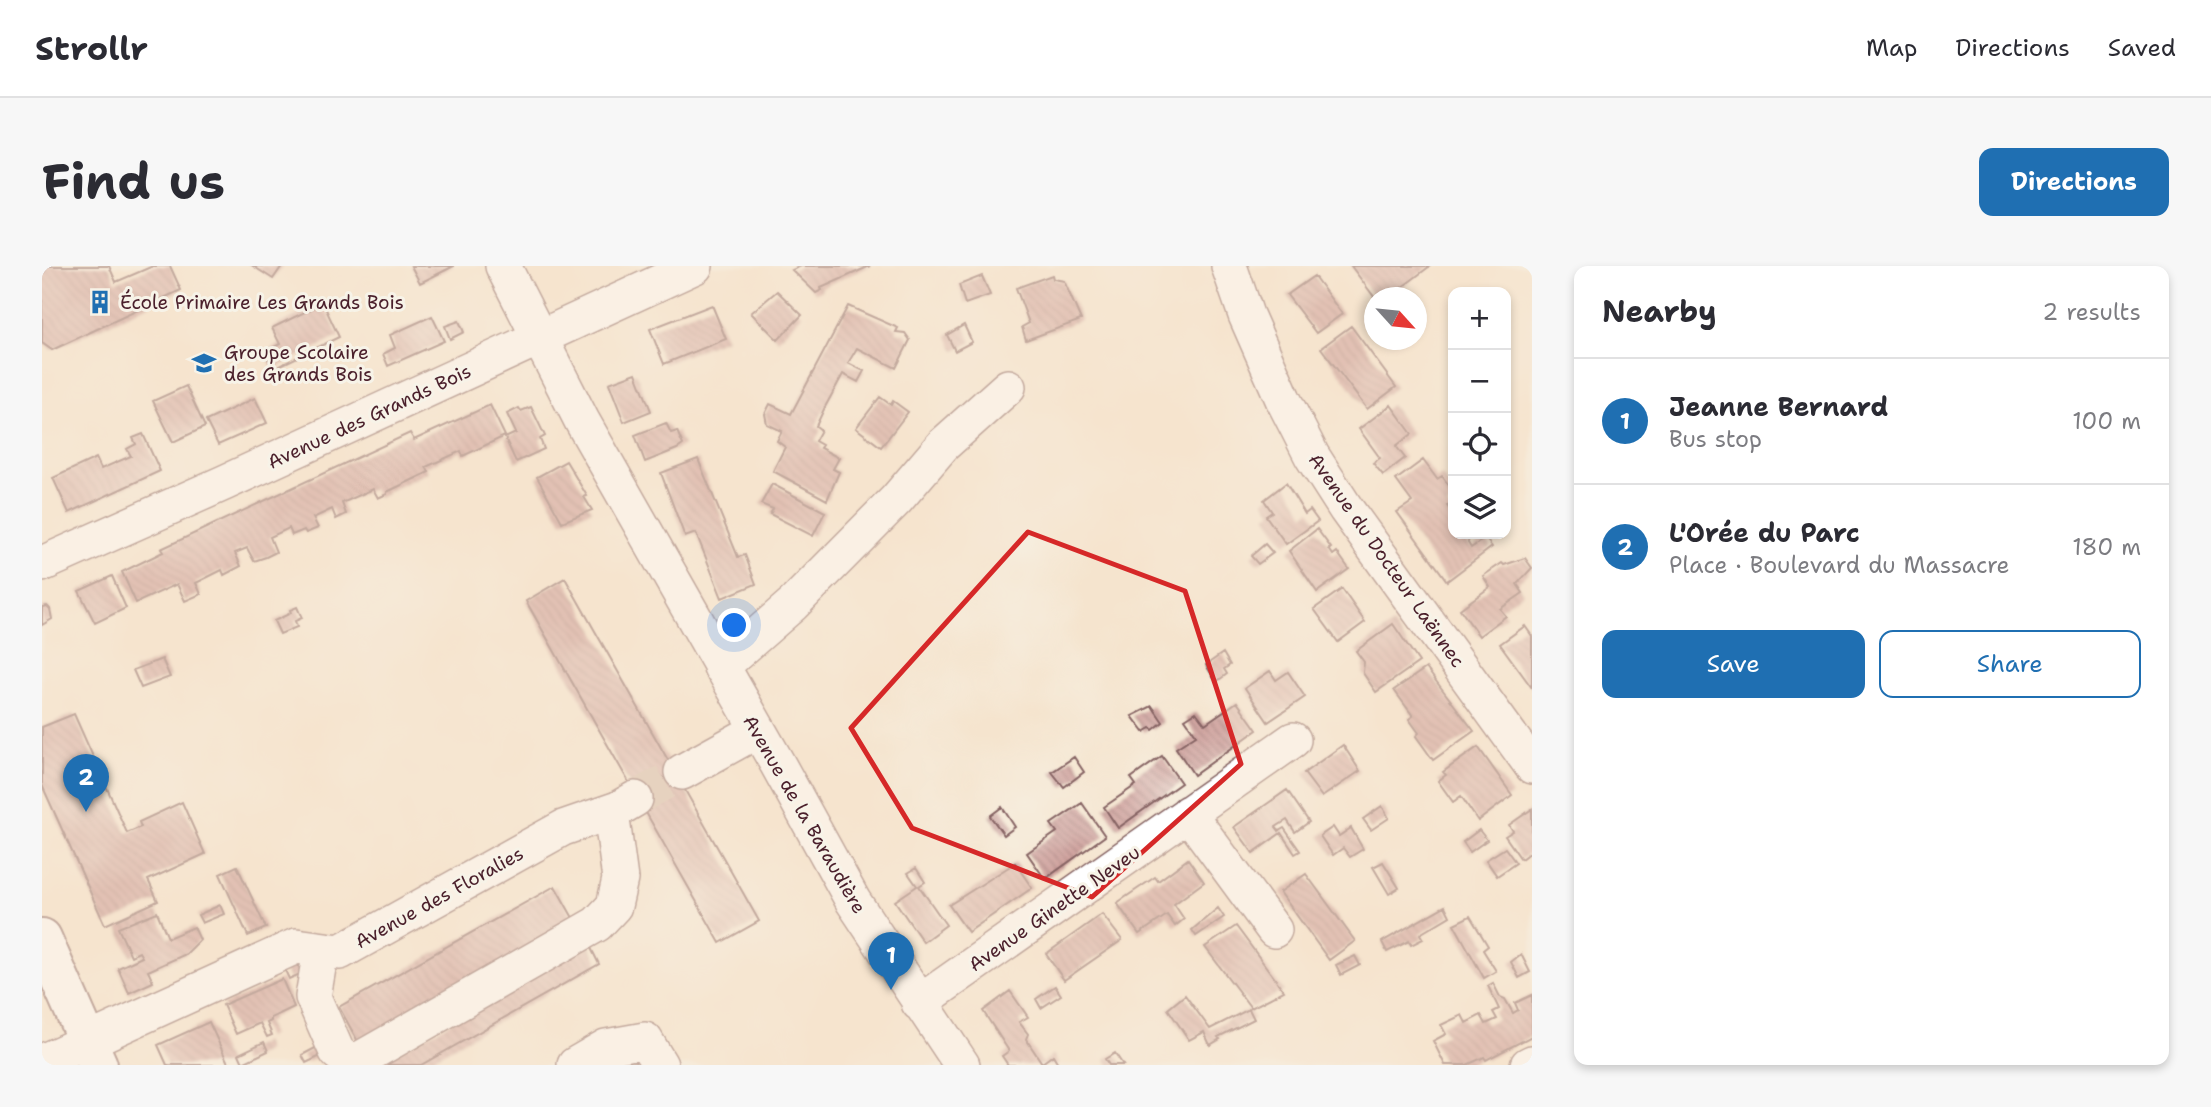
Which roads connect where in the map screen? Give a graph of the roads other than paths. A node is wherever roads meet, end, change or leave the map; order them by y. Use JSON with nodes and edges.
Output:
{"nodes":[{"id":1,"x":503,"y":266,"type":"edge"},
{"id":2,"x":1229,"y":266,"type":"edge"},
{"id":3,"x":685,"y":268,"type":"edge"},
{"id":4,"x":539,"y":336,"type":"junction"},
{"id":5,"x":1008,"y":387,"type":"dead end"},
{"id":6,"x":42,"y":564,"type":"edge"},
{"id":7,"x":721,"y":667,"type":"junction"},
{"id":8,"x":758,"y":730,"type":"junction"},
{"id":9,"x":1293,"y":740,"type":"dead end"},
{"id":10,"x":1527,"y":748,"type":"edge"},
{"id":11,"x":682,"y":772,"type":"tunnel mouth"},
{"id":12,"x":1188,"y":813,"type":"junction"},
{"id":13,"x":1274,"y":930,"type":"dead end"},
{"id":14,"x":42,"y":938,"type":"edge"},
{"id":15,"x":321,"y":950,"type":"junction"},
{"id":16,"x":919,"y":1003,"type":"junction"},
{"id":17,"x":92,"y":1053,"type":"edge"},
{"id":18,"x":42,"y":1062,"type":"edge"},
{"id":19,"x":575,"y":1065,"type":"edge"},
{"id":20,"x":660,"y":1065,"type":"edge"},
{"id":21,"x":962,"y":1065,"type":"edge"}],
"edges":[{"from":1,"to":4,"type":"street","name":"Avenue de la Baraudière"},
{"from":2,"to":10,"type":"street","name":"Avenue du Docteur Laënnec"},
{"from":3,"to":4,"type":"street","name":"Avenue des Grands Bois"},
{"from":4,"to":6,"type":"street","name":"Avenue des Grands Bois"},
{"from":4,"to":7,"type":"street","name":"Avenue de la Baraudière"},
{"from":5,"to":7,"type":"street"},
{"from":7,"to":8,"type":"street","name":"Avenue de la Baraudière"},
{"from":8,"to":11,"type":"street"},
{"from":8,"to":16,"type":"street","name":"Avenue de la Baraudière"},
{"from":9,"to":12,"type":"street","name":"Avenue Ginette Neveu"},
{"from":12,"to":13,"type":"street"},
{"from":12,"to":16,"type":"street","name":"Avenue Ginette Neveu"},
{"from":14,"to":17,"type":"main road"},
{"from":15,"to":15,"type":"street","name":"Avenue des Floralies"},
{"from":15,"to":17,"type":"street","name":"Avenue des Floralies"},
{"from":16,"to":21,"type":"street","name":"Avenue de la Baraudière"},
{"from":17,"to":18,"type":"street","name":"Avenue des Floralies"},
{"from":19,"to":20,"type":"street"}]}
